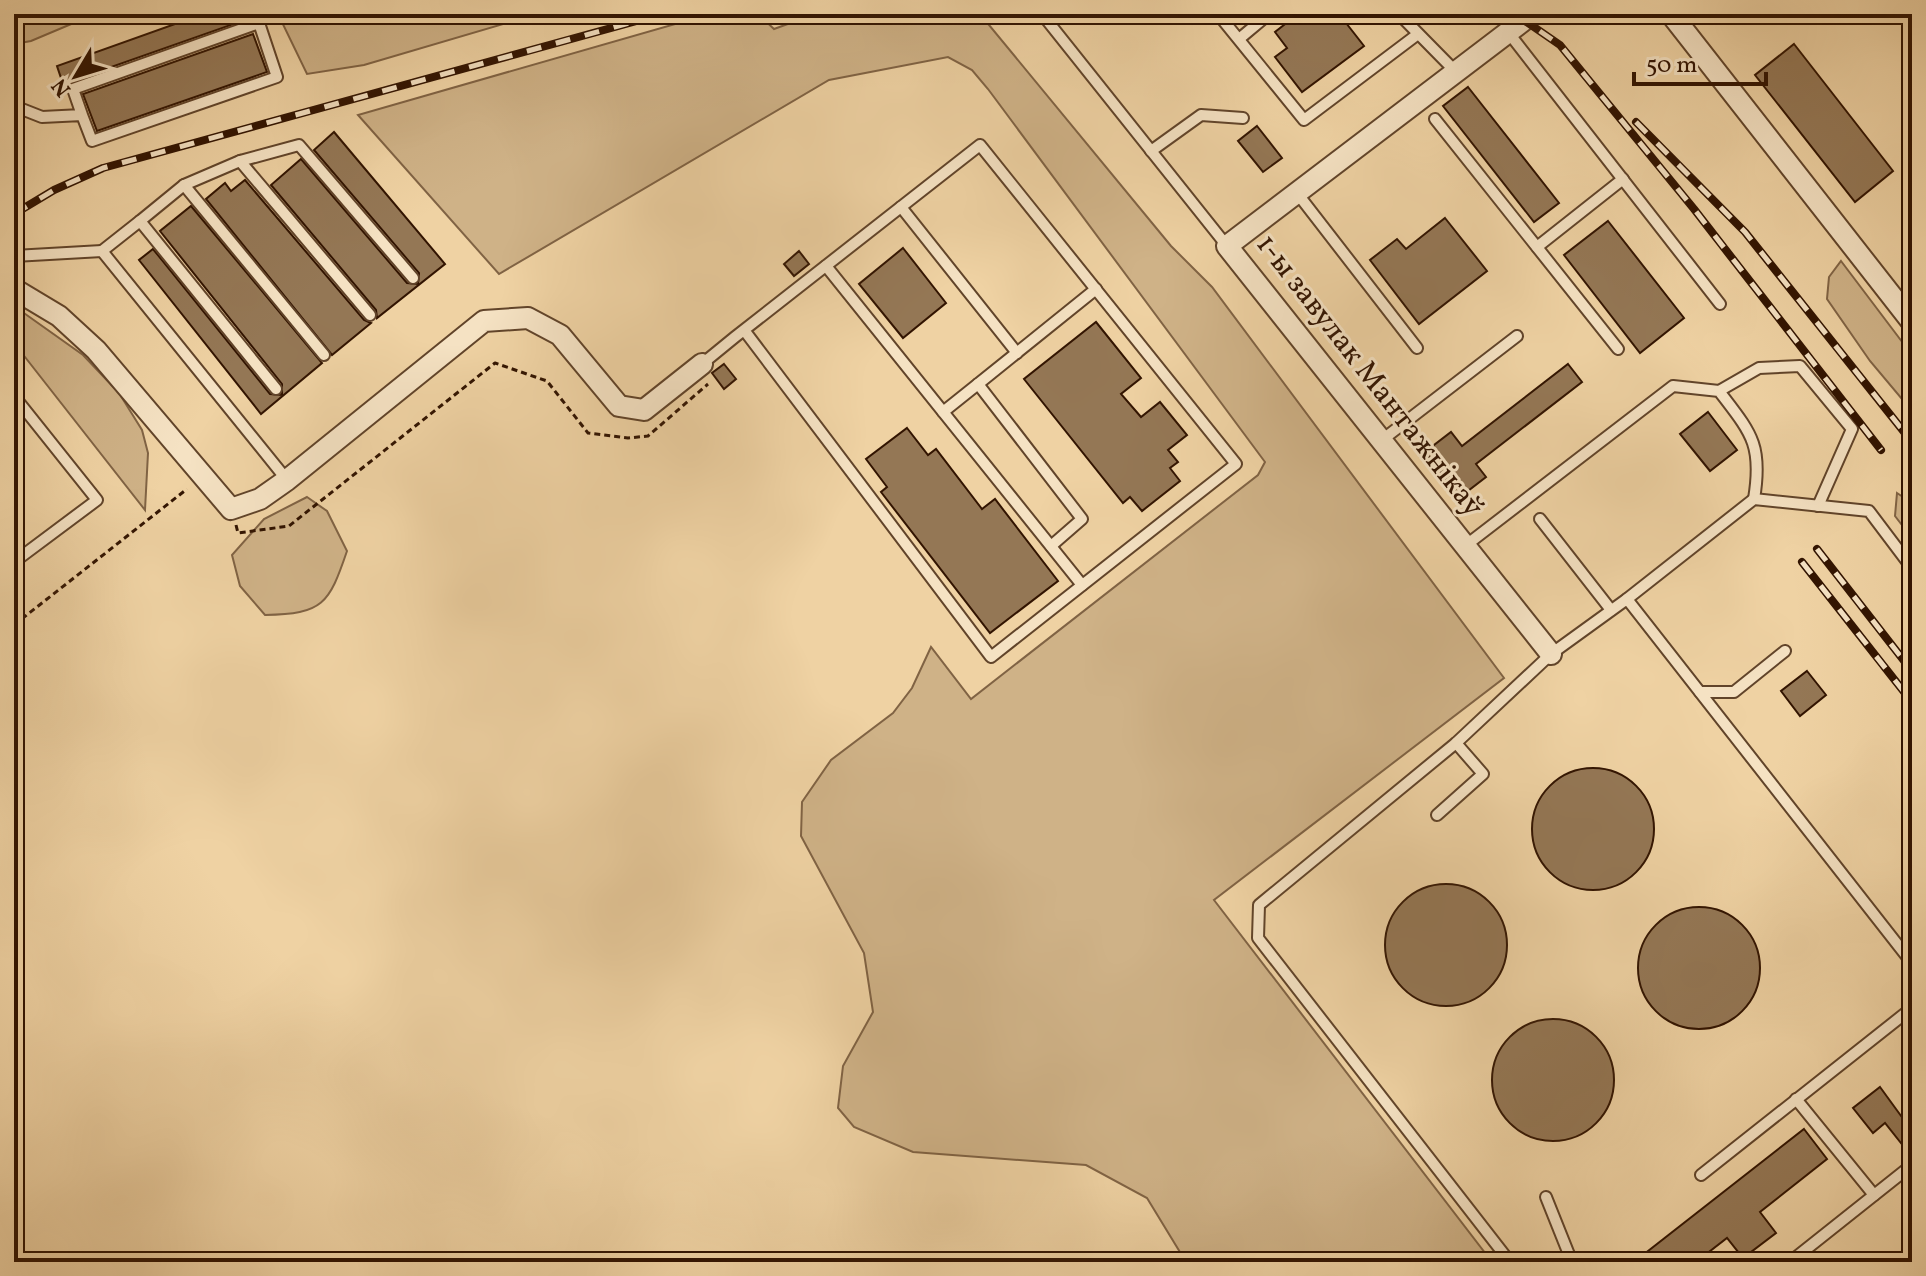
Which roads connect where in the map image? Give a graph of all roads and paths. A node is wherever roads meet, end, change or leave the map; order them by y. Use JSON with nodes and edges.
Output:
{"nodes":[{"id":1,"x":1042,"y":14,"type":"edge"},
{"id":2,"x":1218,"y":14,"type":"edge"},
{"id":3,"x":1269,"y":14,"type":"edge"},
{"id":4,"x":1399,"y":14,"type":"edge"},
{"id":5,"x":1532,"y":14,"type":"edge"},
{"id":6,"x":1671,"y":14,"type":"edge"},
{"id":7,"x":1508,"y":32,"type":"junction"},
{"id":8,"x":1418,"y":34,"type":"junction"},
{"id":9,"x":1239,"y":39,"type":"junction"},
{"id":10,"x":1456,"y":72,"type":"junction"},
{"id":11,"x":14,"y":107,"type":"edge"},
{"id":12,"x":82,"y":115,"type":"junction"},
{"id":13,"x":1243,"y":118,"type":"dead end"},
{"id":14,"x":1435,"y":119,"type":"dead end"},
{"id":15,"x":14,"y":150,"type":"edge"},
{"id":16,"x":1151,"y":151,"type":"junction"},
{"id":17,"x":240,"y":161,"type":"junction"},
{"id":18,"x":1623,"y":179,"type":"junction"},
{"id":19,"x":184,"y":185,"type":"junction"},
{"id":20,"x":1297,"y":193,"type":"junction"},
{"id":21,"x":901,"y":207,"type":"junction"},
{"id":22,"x":140,"y":221,"type":"junction"},
{"id":23,"x":1227,"y":246,"type":"junction"},
{"id":24,"x":1537,"y":247,"type":"junction"},
{"id":25,"x":102,"y":251,"type":"junction"},
{"id":26,"x":14,"y":256,"type":"edge"},
{"id":27,"x":826,"y":266,"type":"junction"},
{"id":28,"x":413,"y":278,"type":"dead end"},
{"id":29,"x":14,"y":289,"type":"edge"},
{"id":30,"x":1096,"y":289,"type":"junction"},
{"id":31,"x":1720,"y":304,"type":"dead end"},
{"id":32,"x":370,"y":315,"type":"dead end"},
{"id":33,"x":1912,"y":322,"type":"edge"},
{"id":34,"x":744,"y":330,"type":"junction"},
{"id":35,"x":1517,"y":336,"type":"dead end"},
{"id":36,"x":1417,"y":348,"type":"dead end"},
{"id":37,"x":1618,"y":349,"type":"dead end"},
{"id":38,"x":1017,"y":353,"type":"junction"},
{"id":39,"x":324,"y":355,"type":"dead end"},
{"id":40,"x":701,"y":364,"type":"junction"},
{"id":41,"x":978,"y":384,"type":"junction"},
{"id":42,"x":276,"y":389,"type":"dead end"},
{"id":43,"x":1719,"y":391,"type":"junction"},
{"id":44,"x":14,"y":396,"type":"edge"},
{"id":45,"x":943,"y":412,"type":"junction"},
{"id":46,"x":1382,"y":440,"type":"junction"},
{"id":47,"x":204,"y":475,"type":"junction"},
{"id":48,"x":287,"y":480,"type":"junction"},
{"id":49,"x":1754,"y":499,"type":"junction"},
{"id":50,"x":1818,"y":506,"type":"junction"},
{"id":51,"x":231,"y":509,"type":"junction"},
{"id":52,"x":1540,"y":519,"type":"dead end"},
{"id":53,"x":1051,"y":546,"type":"junction"},
{"id":54,"x":1465,"y":546,"type":"junction"},
{"id":55,"x":14,"y":562,"type":"edge"},
{"id":56,"x":1912,"y":568,"type":"edge"},
{"id":57,"x":1082,"y":585,"type":"junction"},
{"id":58,"x":1627,"y":599,"type":"junction"},
{"id":59,"x":1611,"y":610,"type":"junction"},
{"id":60,"x":14,"y":625,"type":"edge"},
{"id":61,"x":1785,"y":651,"type":"dead end"},
{"id":62,"x":1551,"y":654,"type":"junction"},
{"id":63,"x":1700,"y":692,"type":"junction"},
{"id":64,"x":1456,"y":743,"type":"junction"},
{"id":65,"x":1437,"y":815,"type":"dead end"},
{"id":66,"x":1912,"y":963,"type":"edge"},
{"id":67,"x":1912,"y":1008,"type":"edge"},
{"id":68,"x":1796,"y":1099,"type":"junction"},
{"id":69,"x":1912,"y":1165,"type":"edge"},
{"id":70,"x":1701,"y":1175,"type":"dead end"},
{"id":71,"x":1874,"y":1195,"type":"junction"},
{"id":72,"x":1546,"y":1197,"type":"dead end"},
{"id":73,"x":1510,"y":1262,"type":"edge"},
{"id":74,"x":1572,"y":1262,"type":"edge"},
{"id":75,"x":1790,"y":1262,"type":"edge"}],
"edges":[{"from":1,"to":16,"type":"lane"},
{"from":2,"to":9,"type":"lane"},
{"from":3,"to":9,"type":"lane"},
{"from":4,"to":8,"type":"lane"},
{"from":5,"to":7,"type":"street","name":"1-ы завулак Мантажнікаў"},
{"from":6,"to":33,"type":"street"},
{"from":7,"to":10,"type":"street","name":"1-ы завулак Мантажнікаў"},
{"from":7,"to":18,"type":"lane"},
{"from":8,"to":9,"type":"lane"},
{"from":8,"to":10,"type":"lane"},
{"from":10,"to":20,"type":"street","name":"1-ы завулак Мантажнікаў"},
{"from":11,"to":12,"type":"lane"},
{"from":11,"to":15,"type":"lane"},
{"from":12,"to":12,"type":"lane"},
{"from":13,"to":16,"type":"lane"},
{"from":14,"to":24,"type":"lane"},
{"from":16,"to":23,"type":"lane"},
{"from":17,"to":19,"type":"lane"},
{"from":17,"to":28,"type":"lane"},
{"from":17,"to":32,"type":"lane"},
{"from":18,"to":24,"type":"lane"},
{"from":18,"to":31,"type":"lane"},
{"from":19,"to":22,"type":"lane"},
{"from":19,"to":39,"type":"lane"},
{"from":20,"to":23,"type":"street","name":"1-ы завулак Мантажнікаў"},
{"from":20,"to":36,"type":"lane"},
{"from":21,"to":27,"type":"lane"},
{"from":21,"to":30,"type":"lane"},
{"from":21,"to":38,"type":"lane"},
{"from":22,"to":25,"type":"lane"},
{"from":22,"to":42,"type":"lane"},
{"from":23,"to":46,"type":"street","name":"1-ы завулак Мантажнікаў"},
{"from":24,"to":37,"type":"lane"},
{"from":25,"to":26,"type":"lane"},
{"from":25,"to":48,"type":"lane"},
{"from":27,"to":34,"type":"lane"},
{"from":27,"to":45,"type":"lane"},
{"from":29,"to":47,"type":"street"},
{"from":30,"to":38,"type":"lane"},
{"from":30,"to":57,"type":"lane"},
{"from":34,"to":40,"type":"lane"},
{"from":34,"to":57,"type":"lane"},
{"from":35,"to":46,"type":"lane"},
{"from":38,"to":41,"type":"lane"},
{"from":40,"to":48,"type":"street"},
{"from":40,"to":51,"type":"path"},
{"from":41,"to":45,"type":"lane"},
{"from":41,"to":53,"type":"lane"},
{"from":43,"to":49,"type":"lane"},
{"from":43,"to":50,"type":"lane"},
{"from":43,"to":54,"type":"lane"},
{"from":44,"to":55,"type":"lane"},
{"from":45,"to":53,"type":"lane"},
{"from":46,"to":54,"type":"street","name":"1-ы завулак Мантажнікаў"},
{"from":47,"to":51,"type":"street"},
{"from":47,"to":60,"type":"path"},
{"from":48,"to":51,"type":"street"},
{"from":49,"to":50,"type":"lane"},
{"from":49,"to":58,"type":"lane"},
{"from":50,"to":56,"type":"lane"},
{"from":52,"to":59,"type":"lane"},
{"from":53,"to":57,"type":"lane"},
{"from":54,"to":62,"type":"street","name":"1-ы завулак Мантажнікаў"},
{"from":58,"to":59,"type":"lane"},
{"from":58,"to":63,"type":"lane"},
{"from":59,"to":62,"type":"lane"},
{"from":61,"to":63,"type":"lane"},
{"from":62,"to":64,"type":"lane"},
{"from":63,"to":66,"type":"lane"},
{"from":64,"to":65,"type":"lane"},
{"from":64,"to":73,"type":"lane"},
{"from":67,"to":68,"type":"lane"},
{"from":68,"to":70,"type":"lane"},
{"from":68,"to":71,"type":"lane"},
{"from":69,"to":71,"type":"lane"},
{"from":71,"to":75,"type":"lane"},
{"from":72,"to":74,"type":"lane"}]}
